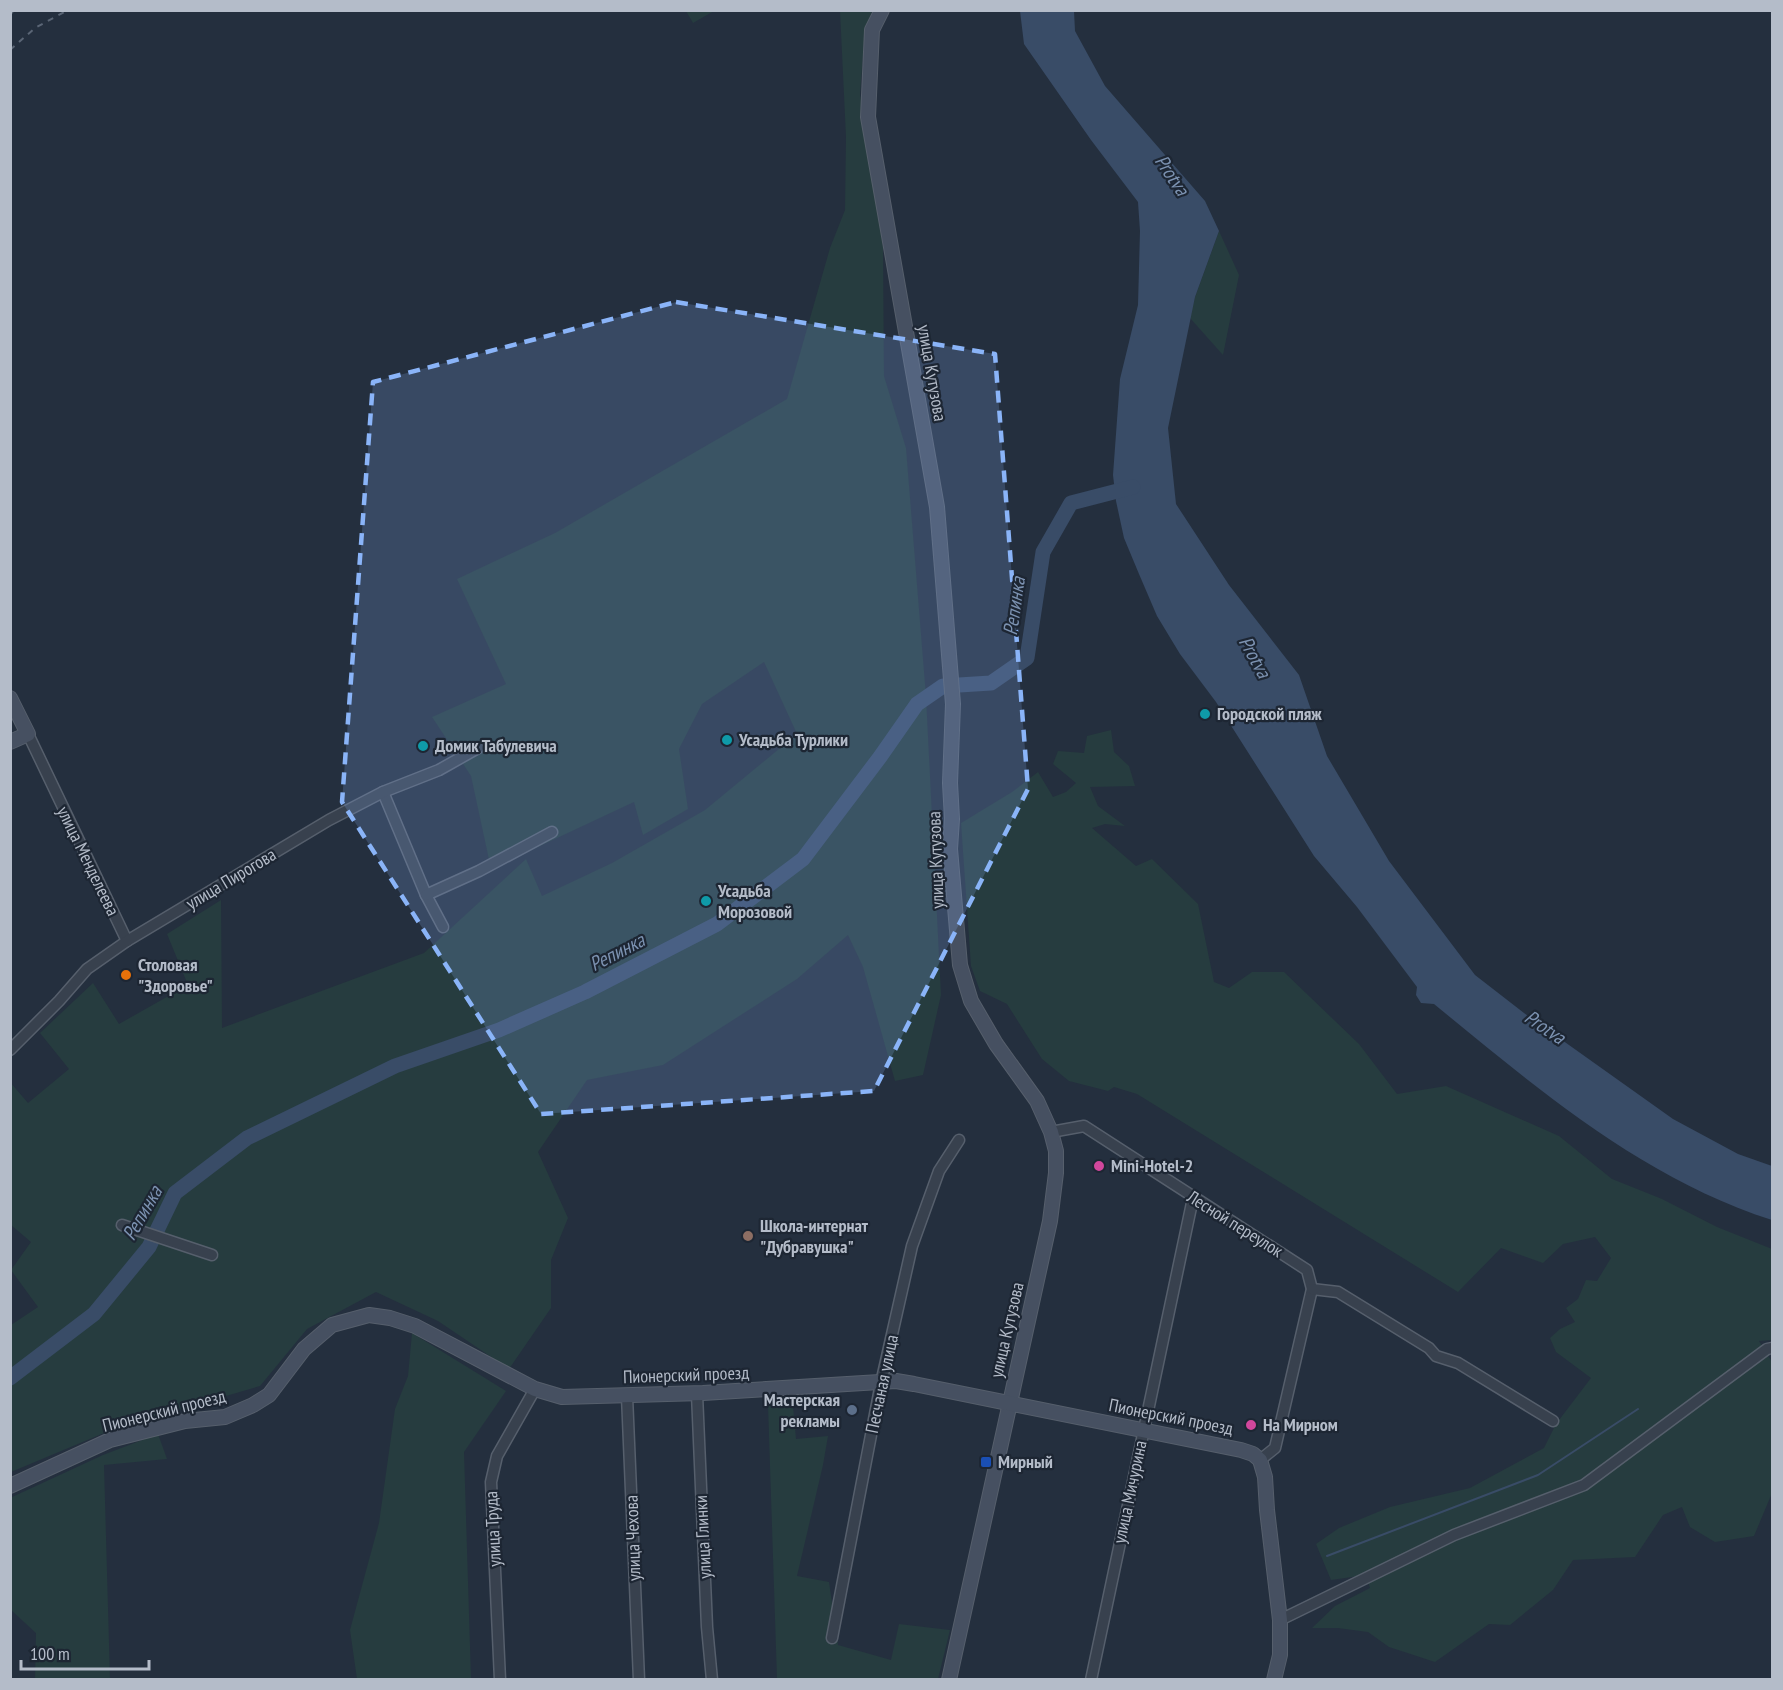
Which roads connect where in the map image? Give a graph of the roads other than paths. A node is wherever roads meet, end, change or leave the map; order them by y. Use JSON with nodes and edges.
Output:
{"nodes":[{"id":1,"x":882,"y":10,"type":"edge"},
{"id":2,"x":10,"y":698,"type":"edge"},
{"id":3,"x":28,"y":734,"type":"junction"},
{"id":4,"x":10,"y":742,"type":"edge"},
{"id":5,"x":478,"y":748,"type":"dead end"},
{"id":6,"x":383,"y":792,"type":"junction"},
{"id":7,"x":552,"y":832,"type":"dead end"},
{"id":8,"x":426,"y":895,"type":"junction"},
{"id":9,"x":443,"y":927,"type":"dead end"},
{"id":10,"x":127,"y":940,"type":"junction"},
{"id":11,"x":10,"y":1050,"type":"edge"},
{"id":12,"x":1051,"y":1132,"type":"junction"},
{"id":13,"x":959,"y":1140,"type":"dead end"},
{"id":14,"x":1193,"y":1198,"type":"junction"},
{"id":15,"x":123,"y":1225,"type":"dead end"},
{"id":16,"x":212,"y":1255,"type":"dead end"},
{"id":17,"x":1312,"y":1289,"type":"junction"},
{"id":18,"x":1773,"y":1348,"type":"edge"},
{"id":19,"x":881,"y":1383,"type":"junction"},
{"id":20,"x":535,"y":1389,"type":"junction"},
{"id":21,"x":697,"y":1394,"type":"junction"},
{"id":22,"x":627,"y":1396,"type":"junction"},
{"id":23,"x":1009,"y":1402,"type":"junction"},
{"id":24,"x":1553,"y":1421,"type":"dead end"},
{"id":25,"x":1143,"y":1430,"type":"junction"},
{"id":26,"x":1260,"y":1460,"type":"junction"},
{"id":27,"x":10,"y":1486,"type":"edge"},
{"id":28,"x":1280,"y":1620,"type":"junction"},
{"id":29,"x":832,"y":1638,"type":"dead end"},
{"id":30,"x":500,"y":1680,"type":"edge"},
{"id":31,"x":639,"y":1680,"type":"edge"},
{"id":32,"x":712,"y":1680,"type":"edge"},
{"id":33,"x":949,"y":1680,"type":"edge"},
{"id":34,"x":1091,"y":1680,"type":"edge"},
{"id":35,"x":1274,"y":1680,"type":"edge"}],
"edges":[{"from":1,"to":12,"type":"main road","name":"улица Кутузова"},
{"from":2,"to":3,"type":"main road"},
{"from":3,"to":4,"type":"main road"},
{"from":3,"to":10,"type":"street","name":"улица Менделеева"},
{"from":5,"to":6,"type":"street","name":"улица Пирогова"},
{"from":6,"to":8,"type":"street"},
{"from":6,"to":10,"type":"street","name":"улица Пирогова"},
{"from":7,"to":8,"type":"street"},
{"from":8,"to":9,"type":"street"},
{"from":10,"to":11,"type":"street","name":"улица Пирогова"},
{"from":12,"to":14,"type":"street","name":"Лесной переулок"},
{"from":12,"to":23,"type":"main road","name":"улица Кутузова"},
{"from":13,"to":19,"type":"street","name":"Песчаная улица"},
{"from":14,"to":17,"type":"street","name":"Лесной переулок"},
{"from":14,"to":25,"type":"street","name":"улица Мичурина"},
{"from":15,"to":16,"type":"street"},
{"from":17,"to":24,"type":"street"},
{"from":17,"to":26,"type":"street"},
{"from":18,"to":28,"type":"street"},
{"from":19,"to":21,"type":"main road","name":"Пионерский проезд"},
{"from":19,"to":23,"type":"main road","name":"Пионерский проезд"},
{"from":19,"to":29,"type":"street","name":"Песчаная улица"},
{"from":20,"to":22,"type":"main road","name":"Пионерский проезд"},
{"from":20,"to":27,"type":"main road","name":"Пионерский проезд"},
{"from":20,"to":30,"type":"street","name":"улица Труда"},
{"from":21,"to":22,"type":"main road","name":"Пионерский проезд"},
{"from":21,"to":32,"type":"street","name":"улица Глинки"},
{"from":22,"to":31,"type":"street","name":"улица Чехова"},
{"from":23,"to":25,"type":"main road","name":"Пионерский проезд"},
{"from":23,"to":33,"type":"main road","name":"улица Кутузова"},
{"from":25,"to":26,"type":"main road","name":"Пионерский проезд"},
{"from":25,"to":34,"type":"street","name":"улица Мичурина"},
{"from":26,"to":28,"type":"main road"},
{"from":28,"to":35,"type":"main road"}]}
